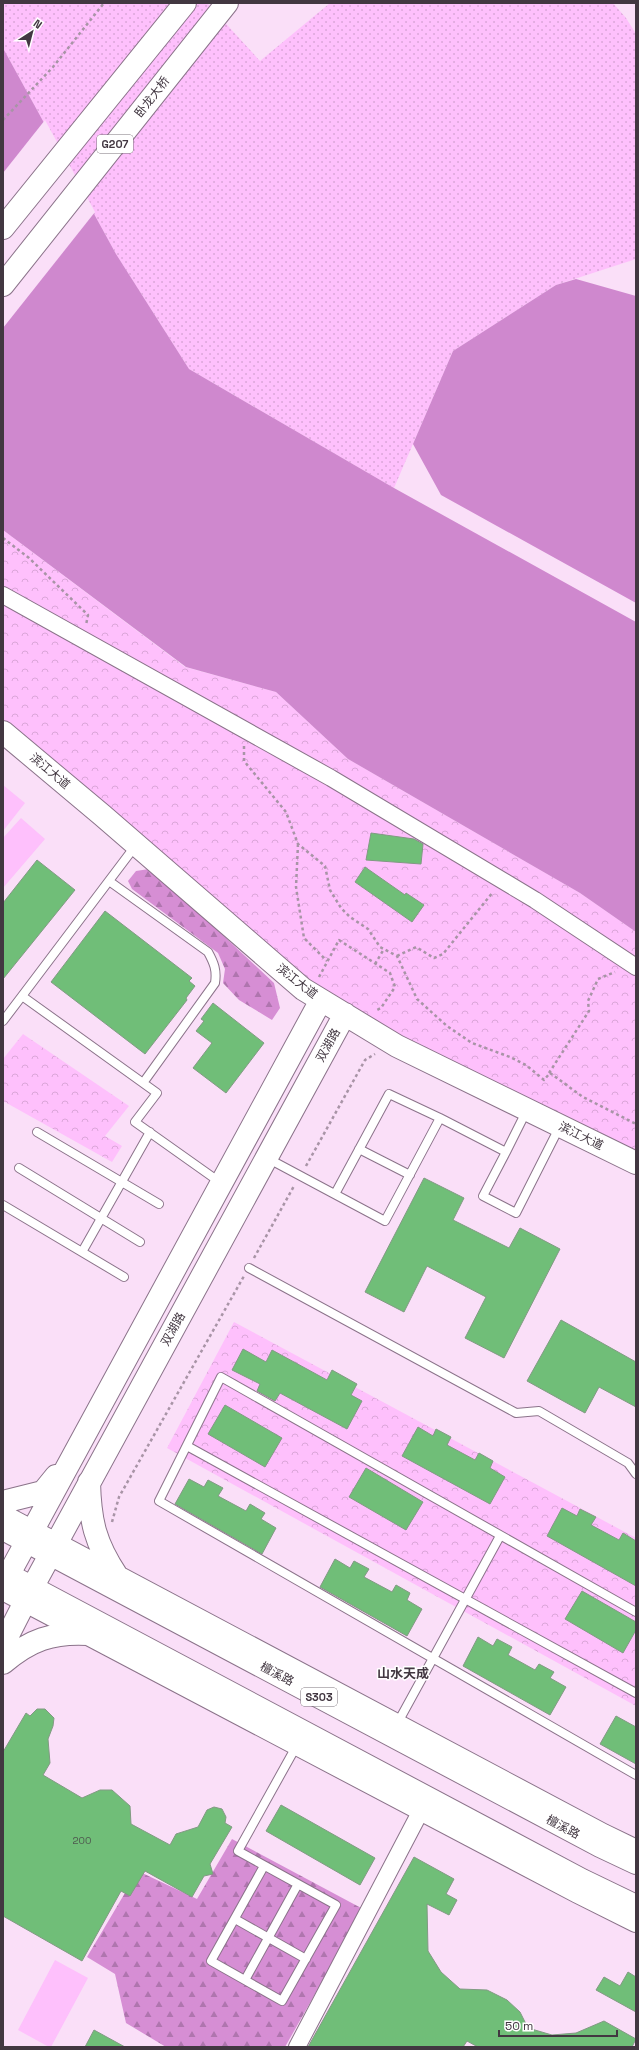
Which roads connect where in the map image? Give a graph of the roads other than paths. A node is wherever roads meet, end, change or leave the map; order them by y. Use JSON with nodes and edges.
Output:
{"nodes":[{"id":1,"x":185,"y":3,"type":"edge"},
{"id":2,"x":227,"y":3,"type":"edge"},
{"id":3,"x":3,"y":228,"type":"edge"},
{"id":4,"x":3,"y":286,"type":"edge"},
{"id":5,"x":3,"y":595,"type":"edge"},
{"id":6,"x":3,"y":732,"type":"edge"},
{"id":7,"x":136,"y":845,"type":"junction"},
{"id":8,"x":109,"y":881,"type":"junction"},
{"id":9,"x":634,"y":966,"type":"edge"},
{"id":10,"x":22,"y":996,"type":"junction"},
{"id":11,"x":316,"y":997,"type":"junction"},
{"id":12,"x":350,"y":1017,"type":"junction"},
{"id":13,"x":3,"y":1021,"type":"edge"},
{"id":14,"x":143,"y":1082,"type":"junction"},
{"id":15,"x":527,"y":1109,"type":"junction"},
{"id":16,"x":440,"y":1118,"type":"junction"},
{"id":17,"x":560,"y":1126,"type":"junction"},
{"id":18,"x":37,"y":1132,"type":"dead end"},
{"id":19,"x":150,"y":1132,"type":"junction"},
{"id":20,"x":359,"y":1149,"type":"junction"},
{"id":21,"x":506,"y":1152,"type":"junction"},
{"id":22,"x":266,"y":1158,"type":"junction"},
{"id":23,"x":636,"y":1163,"type":"edge"},
{"id":24,"x":19,"y":1168,"type":"dead end"},
{"id":25,"x":410,"y":1175,"type":"junction"},
{"id":26,"x":122,"y":1182,"type":"junction"},
{"id":27,"x":222,"y":1184,"type":"junction"},
{"id":28,"x":335,"y":1194,"type":"junction"},
{"id":29,"x":159,"y":1204,"type":"dead end"},
{"id":30,"x":3,"y":1205,"type":"edge"},
{"id":31,"x":102,"y":1218,"type":"junction"},
{"id":32,"x":140,"y":1242,"type":"dead end"},
{"id":33,"x":82,"y":1252,"type":"junction"},
{"id":34,"x":249,"y":1268,"type":"road end"},
{"id":35,"x":124,"y":1277,"type":"dead end"},
{"id":36,"x":187,"y":1446,"type":"junction"},
{"id":37,"x":74,"y":1455,"type":"junction"},
{"id":38,"x":636,"y":1474,"type":"edge"},
{"id":39,"x":89,"y":1482,"type":"junction"},
{"id":40,"x":3,"y":1502,"type":"edge"},
{"id":41,"x":3,"y":1516,"type":"edge"},
{"id":42,"x":3,"y":1529,"type":"edge"},
{"id":43,"x":30,"y":1536,"type":"junction"},
{"id":44,"x":500,"y":1536,"type":"junction"},
{"id":45,"x":53,"y":1549,"type":"junction"},
{"id":46,"x":116,"y":1576,"type":"junction"},
{"id":47,"x":4,"y":1580,"type":"edge"},
{"id":48,"x":28,"y":1594,"type":"junction"},
{"id":49,"x":466,"y":1598,"type":"junction"},
{"id":50,"x":636,"y":1612,"type":"edge"},
{"id":51,"x":90,"y":1634,"type":"junction"},
{"id":52,"x":11,"y":1647,"type":"edge"},
{"id":53,"x":433,"y":1658,"type":"junction"},
{"id":54,"x":3,"y":1663,"type":"edge"},
{"id":55,"x":3,"y":1680,"type":"edge"},
{"id":56,"x":636,"y":1693,"type":"edge"},
{"id":57,"x":394,"y":1730,"type":"junction"},
{"id":58,"x":297,"y":1744,"type":"junction"},
{"id":59,"x":636,"y":1775,"type":"edge"},
{"id":60,"x":425,"y":1804,"type":"junction"},
{"id":61,"x":636,"y":1851,"type":"edge"},
{"id":62,"x":636,"y":1863,"type":"edge"},
{"id":63,"x":264,"y":1866,"type":"junction"},
{"id":64,"x":298,"y":1884,"type":"junction"},
{"id":65,"x":636,"y":1906,"type":"edge"},
{"id":66,"x":235,"y":1919,"type":"junction"},
{"id":67,"x":636,"y":1921,"type":"edge"},
{"id":68,"x":268,"y":1938,"type":"junction"},
{"id":69,"x":306,"y":1959,"type":"junction"},
{"id":70,"x":245,"y":1980,"type":"junction"},
{"id":71,"x":297,"y":2047,"type":"edge"}],
"edges":[{"from":1,"to":3,"type":"main road","number":"G207"},
{"from":2,"to":4,"type":"main road","name":"卧龙大桥","number":"G207"},
{"from":5,"to":9,"type":"street"},
{"from":6,"to":7,"type":"main road","name":"滨江大道"},
{"from":7,"to":8,"type":"lane"},
{"from":7,"to":11,"type":"main road","name":"滨江大道"},
{"from":8,"to":10,"type":"lane"},
{"from":8,"to":14,"type":"lane"},
{"from":10,"to":13,"type":"lane"},
{"from":10,"to":14,"type":"lane"},
{"from":11,"to":12,"type":"main road","name":"滨江大道"},
{"from":11,"to":27,"type":"main road"},
{"from":12,"to":15,"type":"main road","name":"滨江大道"},
{"from":12,"to":22,"type":"main road","name":"双湖路"},
{"from":14,"to":19,"type":"lane"},
{"from":15,"to":17,"type":"main road","name":"滨江大道"},
{"from":15,"to":21,"type":"lane"},
{"from":16,"to":20,"type":"lane"},
{"from":16,"to":21,"type":"lane"},
{"from":16,"to":25,"type":"lane"},
{"from":17,"to":21,"type":"lane"},
{"from":17,"to":23,"type":"main road","name":"滨江大道"},
{"from":18,"to":26,"type":"lane"},
{"from":19,"to":26,"type":"lane"},
{"from":19,"to":27,"type":"lane"},
{"from":20,"to":25,"type":"lane"},
{"from":20,"to":28,"type":"lane"},
{"from":22,"to":28,"type":"lane"},
{"from":22,"to":39,"type":"main road","name":"双湖路"},
{"from":24,"to":31,"type":"lane"},
{"from":25,"to":28,"type":"lane"},
{"from":26,"to":29,"type":"lane"},
{"from":26,"to":31,"type":"lane"},
{"from":27,"to":37,"type":"main road"},
{"from":30,"to":33,"type":"lane"},
{"from":31,"to":32,"type":"lane"},
{"from":31,"to":33,"type":"lane"},
{"from":33,"to":35,"type":"lane"},
{"from":34,"to":38,"type":"lane"},
{"from":36,"to":44,"type":"lane"},
{"from":36,"to":49,"type":"lane"},
{"from":36,"to":53,"type":"lane"},
{"from":37,"to":40,"type":"main road"},
{"from":37,"to":43,"type":"main road"},
{"from":39,"to":45,"type":"main road","name":"双湖路"},
{"from":39,"to":46,"type":"main road"},
{"from":41,"to":43,"type":"main road"},
{"from":42,"to":43,"type":"main road","name":"檀溪路","number":"S303"},
{"from":43,"to":45,"type":"main road","name":"檀溪路","number":"S303"},
{"from":43,"to":47,"type":"main road"},
{"from":44,"to":49,"type":"lane"},
{"from":44,"to":50,"type":"lane"},
{"from":45,"to":46,"type":"main road"},
{"from":45,"to":48,"type":"main road","name":"双湖路"},
{"from":45,"to":57,"type":"main road","name":"檀溪路","number":"S303"},
{"from":46,"to":57,"type":"main road"},
{"from":47,"to":48,"type":"main road"},
{"from":48,"to":51,"type":"main road"},
{"from":48,"to":52,"type":"main road","name":"双湖路"},
{"from":48,"to":60,"type":"main road"},
{"from":49,"to":53,"type":"lane"},
{"from":49,"to":56,"type":"lane"},
{"from":51,"to":52,"type":"main road"},
{"from":51,"to":58,"type":"main road"},
{"from":52,"to":54,"type":"main road"},
{"from":52,"to":55,"type":"main road","name":"双湖路"},
{"from":53,"to":57,"type":"lane"},
{"from":53,"to":59,"type":"lane"},
{"from":57,"to":61,"type":"main road"},
{"from":57,"to":62,"type":"main road","name":"檀溪路","number":"S303"},
{"from":58,"to":60,"type":"main road"},
{"from":58,"to":63,"type":"lane"},
{"from":60,"to":65,"type":"main road"},
{"from":60,"to":67,"type":"main road"},
{"from":60,"to":71,"type":"street"},
{"from":63,"to":64,"type":"lane"},
{"from":63,"to":66,"type":"lane"},
{"from":64,"to":68,"type":"lane"},
{"from":64,"to":69,"type":"lane"},
{"from":66,"to":68,"type":"lane"},
{"from":66,"to":70,"type":"lane"},
{"from":68,"to":69,"type":"lane"},
{"from":68,"to":70,"type":"lane"},
{"from":69,"to":70,"type":"lane"}]}
